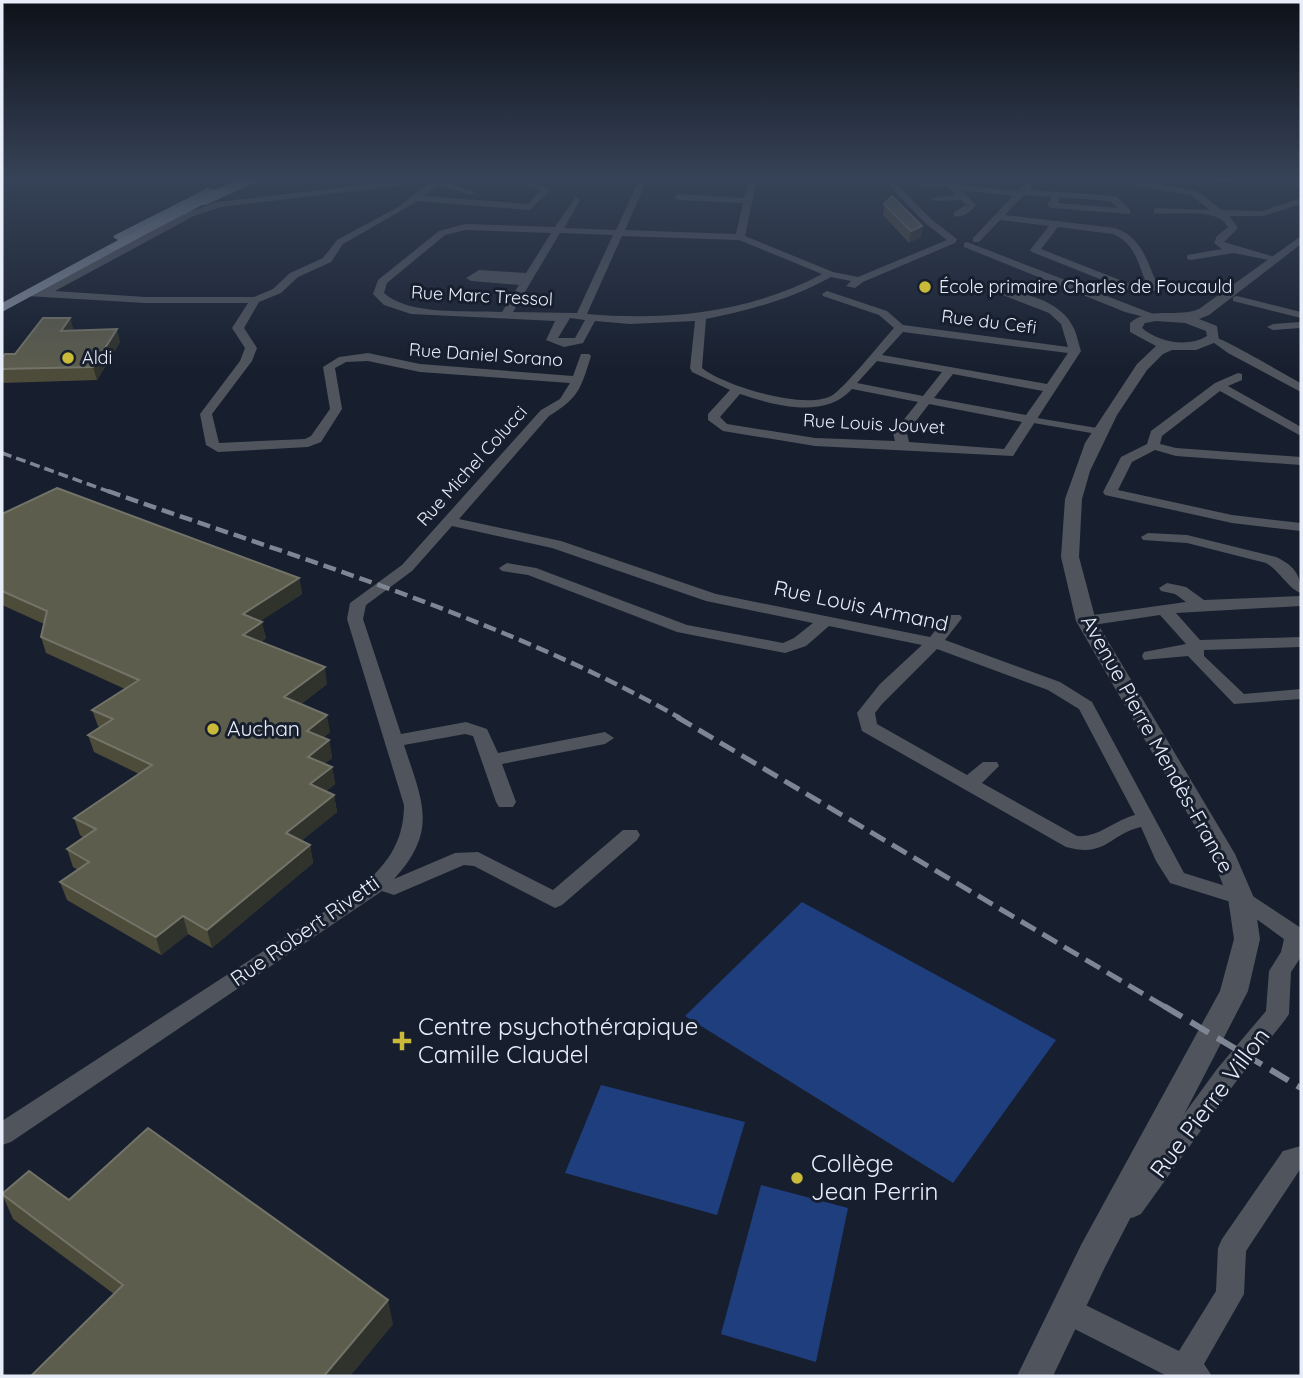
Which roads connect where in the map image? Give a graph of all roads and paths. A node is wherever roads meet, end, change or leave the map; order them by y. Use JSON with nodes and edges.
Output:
{"nodes":[{"id":1,"x":114,"y":242,"type":"edge"},
{"id":2,"x":122,"y":242,"type":"edge"},
{"id":3,"x":124,"y":242,"type":"edge"},
{"id":4,"x":138,"y":242,"type":"edge"},
{"id":5,"x":340,"y":242,"type":"edge"},
{"id":6,"x":433,"y":242,"type":"edge"},
{"id":7,"x":549,"y":242,"type":"edge"},
{"id":8,"x":613,"y":242,"type":"edge"},
{"id":9,"x":753,"y":242,"type":"edge"},
{"id":10,"x":958,"y":242,"type":"edge"},
{"id":11,"x":971,"y":242,"type":"edge"},
{"id":12,"x":1041,"y":242,"type":"edge"},
{"id":13,"x":1131,"y":242,"type":"edge"},
{"id":14,"x":1219,"y":242,"type":"edge"},
{"id":15,"x":1297,"y":242,"type":"edge"},
{"id":16,"x":1301,"y":247,"type":"edge"},
{"id":17,"x":112,"y":248,"type":"junction"},
{"id":18,"x":1230,"y":251,"type":"junction"},
{"id":19,"x":1191,"y":257,"type":"dead end"},
{"id":20,"x":1274,"y":260,"type":"junction"},
{"id":21,"x":830,"y":274,"type":"junction"},
{"id":22,"x":859,"y":280,"type":"junction"},
{"id":23,"x":804,"y":288,"type":"junction"},
{"id":24,"x":995,"y":290,"type":"dead end"},
{"id":25,"x":27,"y":293,"type":"junction"},
{"id":26,"x":43,"y":293,"type":"junction"},
{"id":27,"x":827,"y":294,"type":"junction"},
{"id":28,"x":1237,"y":299,"type":"junction"},
{"id":29,"x":2,"y":300,"type":"edge"},
{"id":30,"x":256,"y":300,"type":"junction"},
{"id":31,"x":2,"y":308,"type":"edge"},
{"id":32,"x":1129,"y":310,"type":"junction"},
{"id":33,"x":505,"y":316,"type":"junction"},
{"id":34,"x":576,"y":317,"type":"junction"},
{"id":35,"x":701,"y":317,"type":"junction"},
{"id":36,"x":1156,"y":317,"type":"junction"},
{"id":37,"x":1187,"y":319,"type":"junction"},
{"id":38,"x":1141,"y":320,"type":"junction"},
{"id":39,"x":1301,"y":322,"type":"edge"},
{"id":40,"x":1205,"y":325,"type":"junction"},
{"id":41,"x":1273,"y":327,"type":"dead end"},
{"id":42,"x":900,"y":328,"type":"junction"},
{"id":43,"x":576,"y":341,"type":"junction"},
{"id":44,"x":1209,"y":341,"type":"junction"},
{"id":45,"x":1160,"y":345,"type":"junction"},
{"id":46,"x":1074,"y":351,"type":"junction"},
{"id":47,"x":876,"y":357,"type":"junction"},
{"id":48,"x":950,"y":370,"type":"junction"},
{"id":49,"x":1238,"y":377,"type":"dead end"},
{"id":50,"x":577,"y":380,"type":"junction"},
{"id":51,"x":849,"y":385,"type":"junction"},
{"id":52,"x":1219,"y":386,"type":"junction"},
{"id":53,"x":1049,"y":388,"type":"junction"},
{"id":54,"x":1301,"y":388,"type":"edge"},
{"id":55,"x":736,"y":390,"type":"junction"},
{"id":56,"x":927,"y":399,"type":"junction"},
{"id":57,"x":1031,"y":419,"type":"junction"},
{"id":58,"x":1097,"y":431,"type":"junction"},
{"id":59,"x":1301,"y":432,"type":"edge"},
{"id":60,"x":903,"y":445,"type":"junction"},
{"id":61,"x":1153,"y":446,"type":"junction"},
{"id":62,"x":990,"y":454,"type":"junction"},
{"id":63,"x":1301,"y":461,"type":"edge"},
{"id":64,"x":984,"y":470,"type":"dead end"},
{"id":65,"x":449,"y":521,"type":"junction"},
{"id":66,"x":1301,"y":527,"type":"edge"},
{"id":67,"x":1148,"y":537,"type":"dead end"},
{"id":68,"x":556,"y":544,"type":"junction"},
{"id":69,"x":407,"y":568,"type":"joint"},
{"id":70,"x":507,"y":568,"type":"dead end"},
{"id":71,"x":531,"y":572,"type":"junction"},
{"id":72,"x":1167,"y":589,"type":"dead end"},
{"id":73,"x":1301,"y":589,"type":"edge"},
{"id":74,"x":1301,"y":601,"type":"edge"},
{"id":75,"x":1200,"y":605,"type":"junction"},
{"id":76,"x":1165,"y":611,"type":"junction"},
{"id":77,"x":954,"y":618,"type":"dead end"},
{"id":78,"x":825,"y":621,"type":"junction"},
{"id":79,"x":1086,"y":621,"type":"junction"},
{"id":80,"x":1301,"y":642,"type":"edge"},
{"id":81,"x":937,"y":643,"type":"junction"},
{"id":82,"x":1196,"y":645,"type":"junction"},
{"id":83,"x":1150,"y":656,"type":"dead end"},
{"id":84,"x":1301,"y":694,"type":"edge"},
{"id":85,"x":605,"y":738,"type":"dead end"},
{"id":86,"x":396,"y":741,"type":"junction"},
{"id":87,"x":491,"y":760,"type":"junction"},
{"id":88,"x":990,"y":766,"type":"dead end"},
{"id":89,"x":969,"y":783,"type":"junction"},
{"id":90,"x":506,"y":802,"type":"dead end"},
{"id":91,"x":1147,"y":819,"type":"junction"},
{"id":92,"x":630,"y":835,"type":"dead end"},
{"id":93,"x":380,"y":882,"type":"junction"},
{"id":94,"x":1241,"y":898,"type":"junction"},
{"id":95,"x":1298,"y":937,"type":"edge"},
{"id":96,"x":1230,"y":997,"type":"joint"},
{"id":97,"x":2,"y":1134,"type":"edge"},
{"id":98,"x":1301,"y":1157,"type":"edge"},
{"id":99,"x":1093,"y":1256,"type":"junction"},
{"id":100,"x":1067,"y":1310,"type":"junction"},
{"id":101,"x":1191,"y":1373,"type":"edge"},
{"id":102,"x":1034,"y":1376,"type":"edge"}],
"edges":[{"from":1,"to":29,"type":"main road"},
{"from":2,"to":17,"type":"highway"},
{"from":3,"to":17,"type":"main road"},
{"from":4,"to":26,"type":"street"},
{"from":5,"to":30,"type":"street"},
{"from":6,"to":33,"type":"street","name":"Rue Marc Tressol"},
{"from":7,"to":33,"type":"street"},
{"from":8,"to":34,"type":"street"},
{"from":9,"to":21,"type":"street"},
{"from":10,"to":22,"type":"street"},
{"from":11,"to":32,"type":"street"},
{"from":12,"to":13,"type":"street"},
{"from":14,"to":18,"type":"street"},
{"from":15,"to":20,"type":"street"},
{"from":16,"to":28,"type":"street"},
{"from":17,"to":25,"type":"main road"},
{"from":18,"to":19,"type":"street"},
{"from":18,"to":20,"type":"street"},
{"from":20,"to":37,"type":"street"},
{"from":21,"to":22,"type":"street"},
{"from":21,"to":23,"type":"street","name":"Rue Marc Tressol"},
{"from":22,"to":27,"type":"street"},
{"from":23,"to":27,"type":"street"},
{"from":23,"to":35,"type":"street","name":"Rue Marc Tressol"},
{"from":24,"to":46,"type":"street"},
{"from":25,"to":26,"type":"street"},
{"from":25,"to":31,"type":"main road"},
{"from":26,"to":30,"type":"street"},
{"from":27,"to":42,"type":"street"},
{"from":28,"to":39,"type":"street"},
{"from":28,"to":40,"type":"street"},
{"from":30,"to":50,"type":"street","name":"Rue Daniel Sorano"},
{"from":32,"to":36,"type":"street"},
{"from":32,"to":38,"type":"street"},
{"from":33,"to":34,"type":"street","name":"Rue Marc Tressol"},
{"from":34,"to":35,"type":"street","name":"Rue Marc Tressol"},
{"from":34,"to":43,"type":"street"},
{"from":34,"to":43,"type":"street","name":"Rue Michel Colucci"},
{"from":35,"to":55,"type":"street"},
{"from":36,"to":37,"type":"street"},
{"from":36,"to":38,"type":"street"},
{"from":37,"to":40,"type":"street"},
{"from":38,"to":45,"type":"street"},
{"from":39,"to":41,"type":"street"},
{"from":40,"to":44,"type":"street"},
{"from":42,"to":46,"type":"street","name":"Rue du Cefi"},
{"from":42,"to":47,"type":"street"},
{"from":43,"to":50,"type":"street","name":"Rue Michel Colucci"},
{"from":44,"to":45,"type":"street"},
{"from":44,"to":54,"type":"street"},
{"from":45,"to":58,"type":"street","name":"Avenue Pierre Mendès-France"},
{"from":46,"to":53,"type":"street"},
{"from":47,"to":48,"type":"street"},
{"from":47,"to":51,"type":"street"},
{"from":48,"to":53,"type":"street"},
{"from":48,"to":56,"type":"street"},
{"from":49,"to":52,"type":"street"},
{"from":50,"to":65,"type":"street","name":"Rue Michel Colucci"},
{"from":51,"to":55,"type":"street"},
{"from":51,"to":56,"type":"street"},
{"from":52,"to":59,"type":"street"},
{"from":52,"to":61,"type":"street"},
{"from":53,"to":57,"type":"street"},
{"from":55,"to":60,"type":"street","name":"Rue Louis Jouvet"},
{"from":56,"to":57,"type":"street"},
{"from":56,"to":60,"type":"street"},
{"from":57,"to":58,"type":"street"},
{"from":57,"to":62,"type":"street"},
{"from":58,"to":79,"type":"street","name":"Avenue Pierre Mendès-France"},
{"from":60,"to":62,"type":"street","name":"Rue Louis Jouvet"},
{"from":61,"to":63,"type":"street"},
{"from":61,"to":66,"type":"street"},
{"from":62,"to":64,"type":"street"},
{"from":65,"to":68,"type":"street","name":"Rue Louis Armand"},
{"from":65,"to":69,"type":"street","name":"Rue Michel Colucci"},
{"from":67,"to":73,"type":"street"},
{"from":68,"to":71,"type":"street"},
{"from":68,"to":78,"type":"street","name":"Rue Louis Armand"},
{"from":69,"to":86,"type":"street","name":"Rue Robert Rivetti"},
{"from":70,"to":71,"type":"street"},
{"from":71,"to":78,"type":"street"},
{"from":72,"to":75,"type":"street"},
{"from":74,"to":75,"type":"street"},
{"from":75,"to":76,"type":"street"},
{"from":76,"to":79,"type":"street"},
{"from":76,"to":82,"type":"street"},
{"from":77,"to":81,"type":"street"},
{"from":78,"to":81,"type":"street","name":"Rue Louis Armand"},
{"from":79,"to":94,"type":"street","name":"Avenue Pierre Mendès-France"},
{"from":80,"to":82,"type":"street"},
{"from":81,"to":89,"type":"street"},
{"from":81,"to":91,"type":"street","name":"Rue Louis Armand"},
{"from":82,"to":83,"type":"street"},
{"from":82,"to":84,"type":"street"},
{"from":85,"to":87,"type":"street"},
{"from":86,"to":87,"type":"street"},
{"from":86,"to":93,"type":"street","name":"Rue Robert Rivetti"},
{"from":87,"to":90,"type":"street"},
{"from":88,"to":89,"type":"street"},
{"from":89,"to":91,"type":"street"},
{"from":91,"to":94,"type":"street","name":"Rue Louis Armand"},
{"from":92,"to":93,"type":"street"},
{"from":93,"to":97,"type":"street","name":"Rue Robert Rivetti"},
{"from":94,"to":95,"type":"street","name":"Rue Louis Armand"},
{"from":94,"to":96,"type":"street","name":"Avenue Pierre Mendès-France"},
{"from":95,"to":99,"type":"street","name":"Rue Pierre Villon"},
{"from":96,"to":99,"type":"street","name":"Rue Pierre Villon"},
{"from":98,"to":101,"type":"street"},
{"from":99,"to":100,"type":"street","name":"Rue Pierre Villon"},
{"from":100,"to":101,"type":"street"},
{"from":100,"to":102,"type":"street","name":"Rue Pierre Villon"}]}
